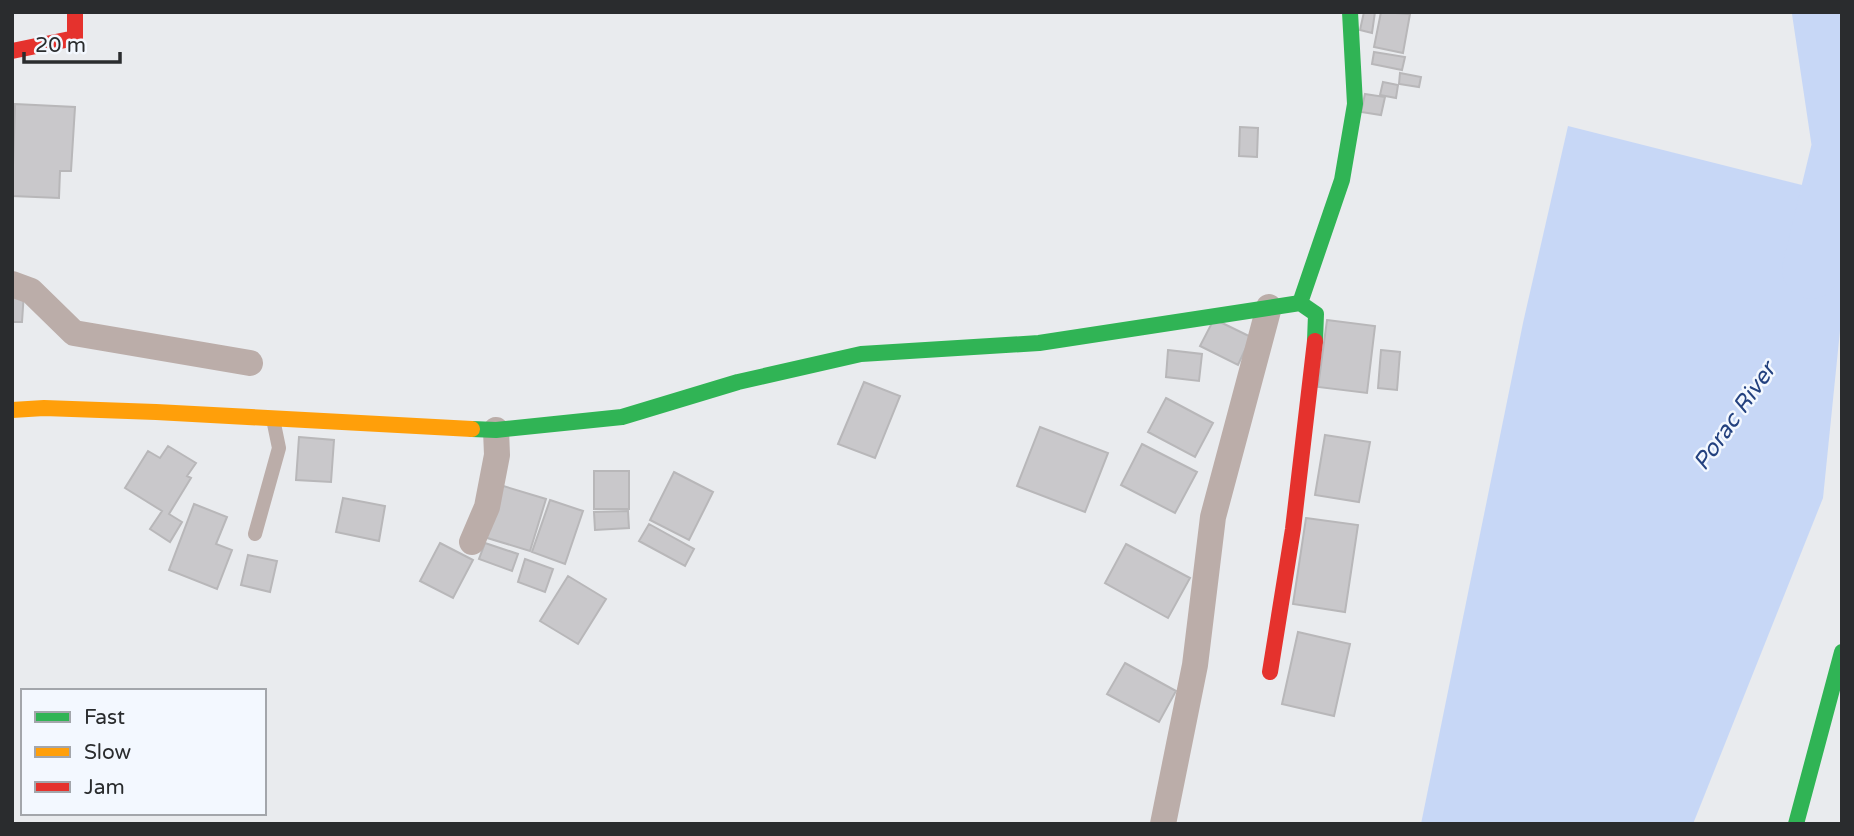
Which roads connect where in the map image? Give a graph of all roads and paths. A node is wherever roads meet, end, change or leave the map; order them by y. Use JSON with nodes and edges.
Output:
{"nodes":[{"id":1,"x":75,"y":12,"type":"edge"},
{"id":2,"x":1350,"y":12,"type":"edge"},
{"id":3,"x":12,"y":51,"type":"edge"},
{"id":4,"x":12,"y":284,"type":"edge"},
{"id":5,"x":1300,"y":303,"type":"junction"},
{"id":6,"x":1269,"y":307,"type":"junction"},
{"id":7,"x":250,"y":363,"type":"dead end"},
{"id":8,"x":12,"y":411,"type":"edge"},
{"id":9,"x":272,"y":417,"type":"junction"},
{"id":10,"x":496,"y":430,"type":"junction"},
{"id":11,"x":255,"y":534,"type":"dead end"},
{"id":12,"x":472,"y":542,"type":"dead end"},
{"id":13,"x":1842,"y":652,"type":"edge"},
{"id":14,"x":1269,"y":672,"type":"dead end"},
{"id":15,"x":1163,"y":824,"type":"edge"},
{"id":16,"x":1796,"y":824,"type":"edge"}],
"edges":[{"from":1,"to":3,"type":"street"},
{"from":2,"to":5,"type":"street"},
{"from":4,"to":7,"type":"street"},
{"from":5,"to":6,"type":"street"},
{"from":5,"to":14,"type":"street"},
{"from":6,"to":10,"type":"street"},
{"from":6,"to":15,"type":"street"},
{"from":8,"to":9,"type":"street"},
{"from":9,"to":10,"type":"street"},
{"from":9,"to":11,"type":"lane"},
{"from":10,"to":12,"type":"street"},
{"from":13,"to":16,"type":"street"}]}
